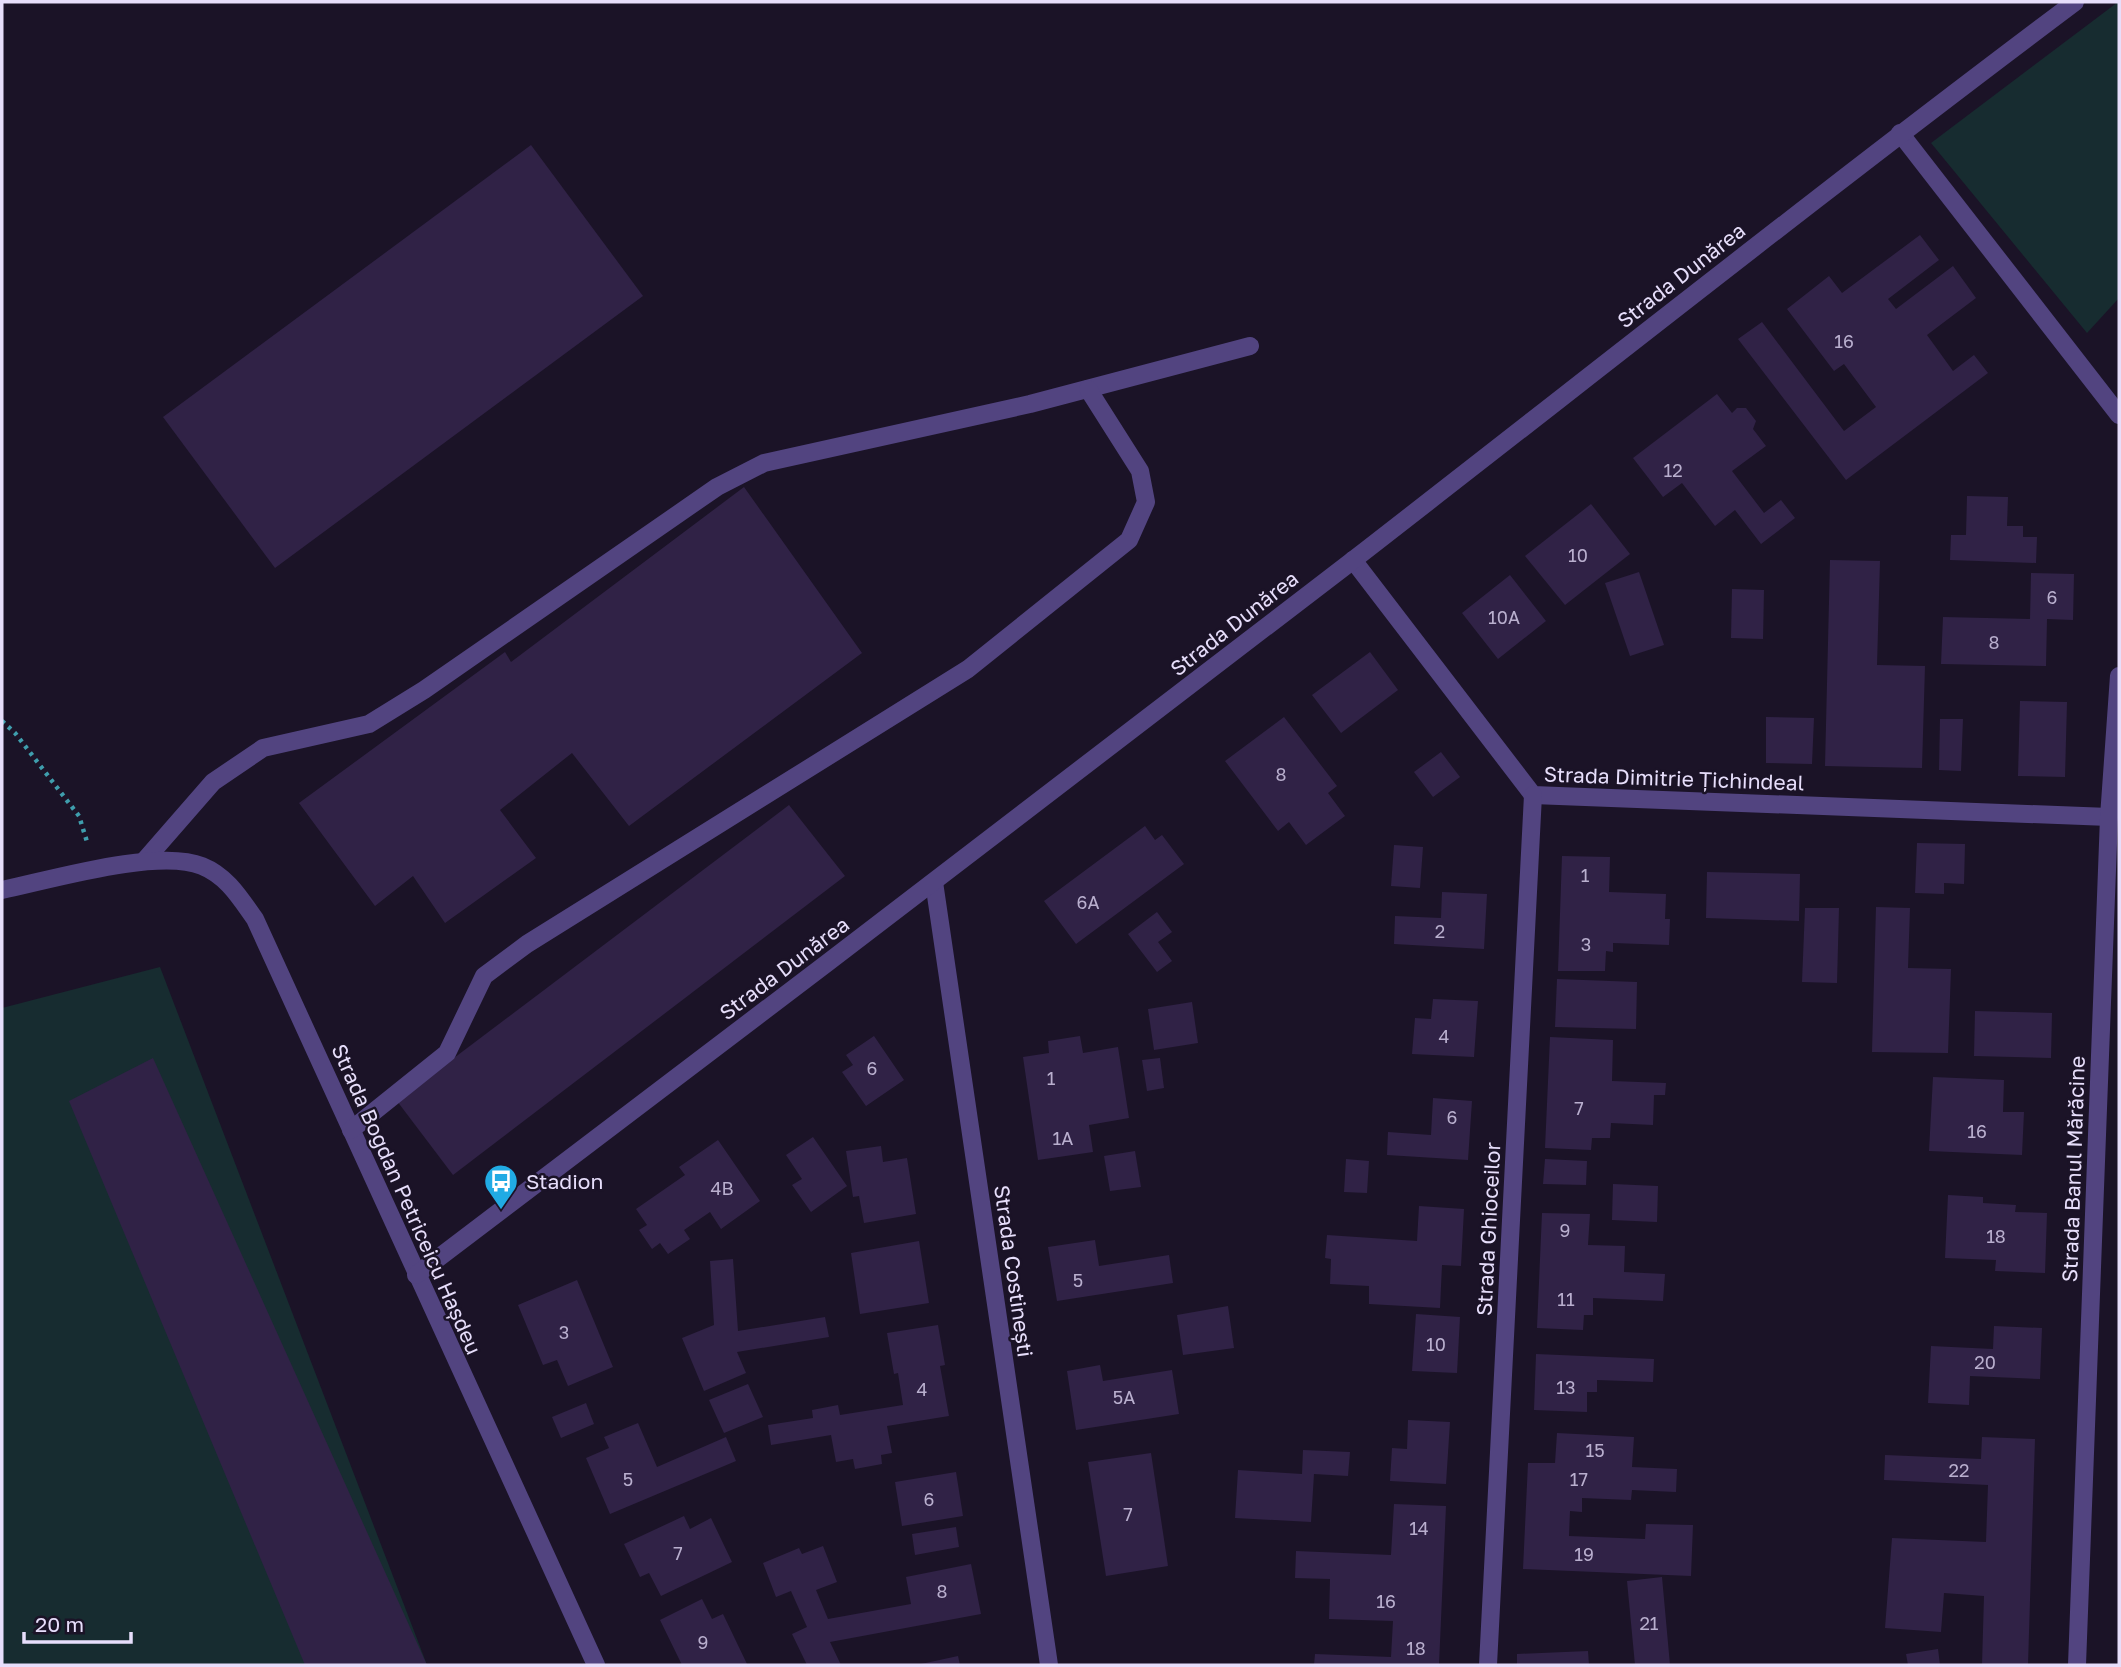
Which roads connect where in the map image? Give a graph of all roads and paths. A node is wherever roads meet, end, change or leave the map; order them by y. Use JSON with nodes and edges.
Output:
{"nodes":[{"id":1,"x":2075,"y":2,"type":"edge"},
{"id":2,"x":1900,"y":133,"type":"junction"},
{"id":3,"x":1250,"y":346,"type":"dead end"},
{"id":4,"x":1088,"y":389,"type":"junction"},
{"id":5,"x":2119,"y":415,"type":"edge"},
{"id":6,"x":1353,"y":560,"type":"junction"},
{"id":7,"x":2119,"y":676,"type":"edge"},
{"id":8,"x":2,"y":720,"type":"edge"},
{"id":9,"x":1533,"y":795,"type":"junction"},
{"id":10,"x":2109,"y":817,"type":"junction"},
{"id":11,"x":145,"y":860,"type":"junction"},
{"id":12,"x":96,"y":870,"type":"junction"},
{"id":13,"x":934,"y":883,"type":"junction"},
{"id":14,"x":2,"y":890,"type":"edge"},
{"id":15,"x":351,"y":1130,"type":"junction"},
{"id":16,"x":416,"y":1275,"type":"junction"},
{"id":17,"x":596,"y":1665,"type":"edge"},
{"id":18,"x":1049,"y":1665,"type":"edge"},
{"id":19,"x":1488,"y":1665,"type":"edge"},
{"id":20,"x":2077,"y":1665,"type":"edge"}],
"edges":[{"from":1,"to":2,"type":"street","name":"Strada Dunărea"},
{"from":2,"to":5,"type":"street"},
{"from":2,"to":6,"type":"street","name":"Strada Dunărea"},
{"from":3,"to":4,"type":"street"},
{"from":4,"to":11,"type":"street"},
{"from":4,"to":15,"type":"street"},
{"from":6,"to":9,"type":"street","name":"Strada Dimitrie Țichindeal"},
{"from":6,"to":13,"type":"street","name":"Strada Dunărea"},
{"from":7,"to":10,"type":"street","name":"Strada Banul Mărăcine"},
{"from":8,"to":12,"type":"path"},
{"from":9,"to":10,"type":"street","name":"Strada Dimitrie Țichindeal"},
{"from":9,"to":19,"type":"street","name":"Strada Ghioceilor"},
{"from":10,"to":20,"type":"street","name":"Strada Banul Mărăcine"},
{"from":11,"to":12,"type":"street","name":"Strada Bogdan Petriceicu Hașdeu"},
{"from":11,"to":15,"type":"street","name":"Strada Bogdan Petriceicu Hașdeu"},
{"from":12,"to":14,"type":"street","name":"Strada Bogdan Petriceicu Hașdeu"},
{"from":13,"to":16,"type":"street","name":"Strada Dunărea"},
{"from":13,"to":18,"type":"street","name":"Strada Costinești"},
{"from":15,"to":16,"type":"street","name":"Strada Bogdan Petriceicu Hașdeu"},
{"from":16,"to":17,"type":"street","name":"Strada Bogdan Petriceicu Hașdeu"}]}
